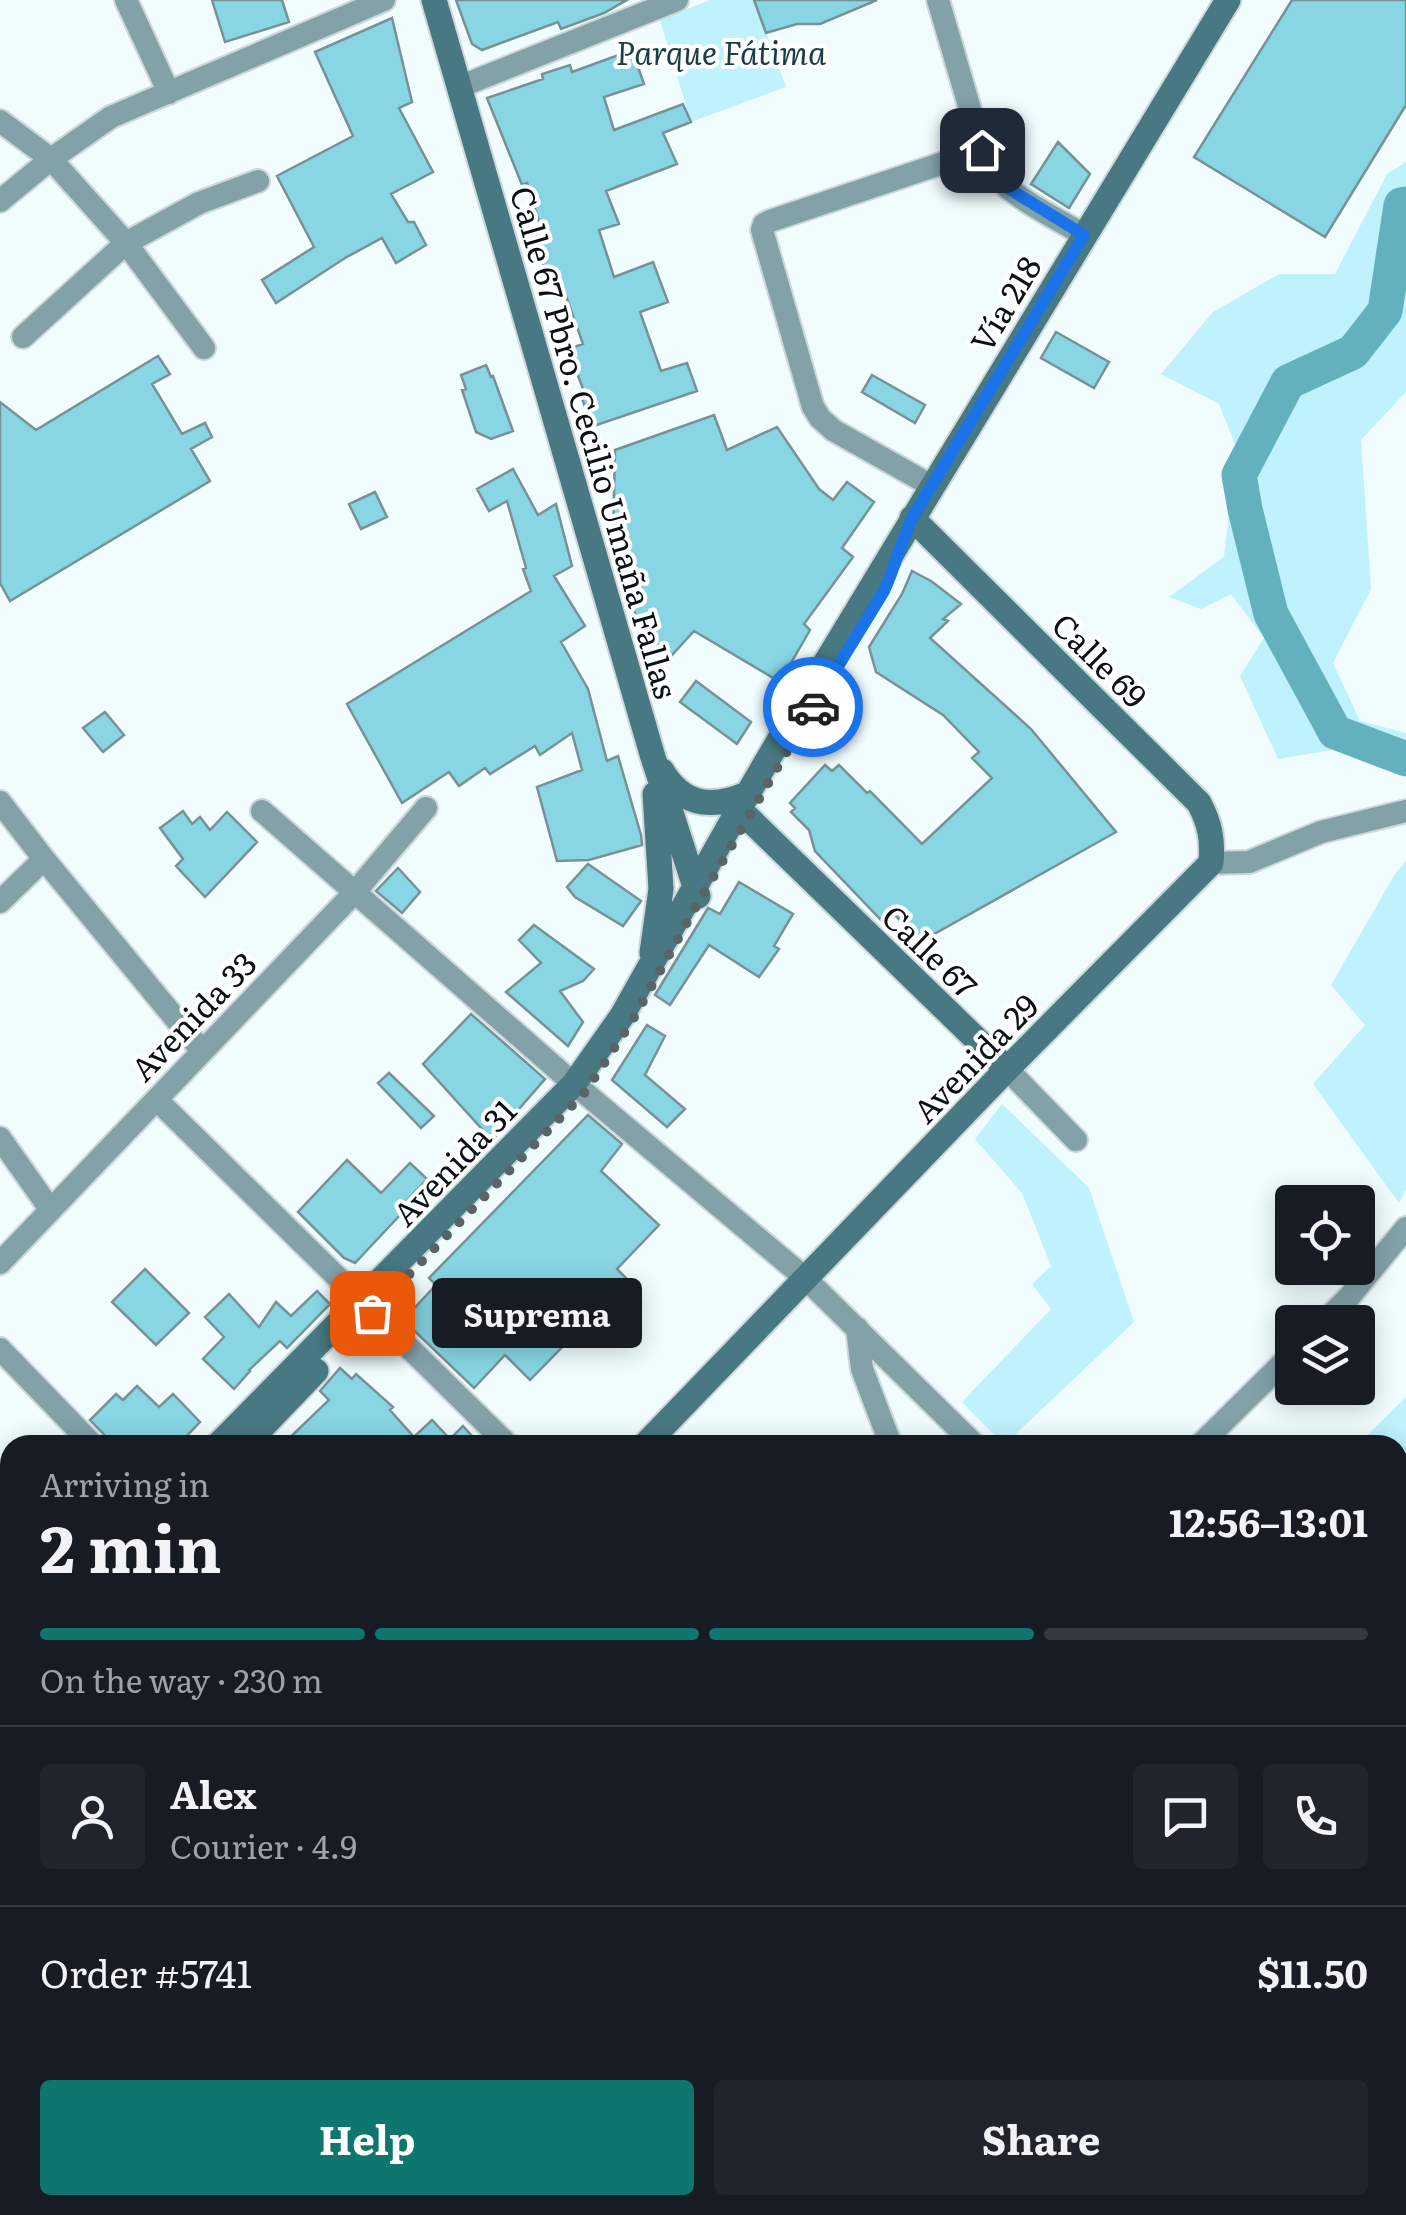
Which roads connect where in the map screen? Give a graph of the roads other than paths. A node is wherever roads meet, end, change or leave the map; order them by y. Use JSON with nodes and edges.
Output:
{"nodes":[{"id":1,"x":126,"y":0,"type":"edge"},
{"id":2,"x":384,"y":0,"type":"edge"},
{"id":3,"x":434,"y":0,"type":"edge"},
{"id":4,"x":674,"y":0,"type":"edge"},
{"id":5,"x":938,"y":0,"type":"edge"},
{"id":6,"x":1228,"y":0,"type":"edge"},
{"id":7,"x":459,"y":87,"type":"junction"},
{"id":8,"x":170,"y":94,"type":"junction"},
{"id":9,"x":0,"y":121,"type":"edge"},
{"id":10,"x":982,"y":150,"type":"junction"},
{"id":11,"x":51,"y":159,"type":"junction"},
{"id":12,"x":258,"y":181,"type":"dead end"},
{"id":13,"x":0,"y":201,"type":"edge"},
{"id":14,"x":1084,"y":235,"type":"junction"},
{"id":15,"x":126,"y":242,"type":"junction"},
{"id":16,"x":23,"y":338,"type":"dead end"},
{"id":17,"x":204,"y":348,"type":"dead end"},
{"id":18,"x":932,"y":486,"type":"junction"},
{"id":19,"x":907,"y":529,"type":"junction"},
{"id":20,"x":652,"y":754,"type":"junction"},
{"id":21,"x":0,"y":802,"type":"edge"},
{"id":22,"x":745,"y":807,"type":"junction"},
{"id":23,"x":426,"y":808,"type":"dead end"},
{"id":24,"x":262,"y":811,"type":"dead end"},
{"id":25,"x":1406,"y":812,"type":"edge"},
{"id":26,"x":44,"y":859,"type":"junction"},
{"id":27,"x":1211,"y":863,"type":"junction"},
{"id":28,"x":355,"y":892,"type":"junction"},
{"id":29,"x":695,"y":893,"type":"junction"},
{"id":30,"x":0,"y":902,"type":"edge"},
{"id":31,"x":649,"y":970,"type":"junction"},
{"id":32,"x":202,"y":1051,"type":"junction"},
{"id":33,"x":1007,"y":1069,"type":"junction"},
{"id":34,"x":580,"y":1088,"type":"junction"},
{"id":35,"x":156,"y":1100,"type":"junction"},
{"id":36,"x":0,"y":1138,"type":"edge"},
{"id":37,"x":1076,"y":1140,"type":"dead end"},
{"id":38,"x":50,"y":1210,"type":"junction"},
{"id":39,"x":1406,"y":1228,"type":"edge"},
{"id":40,"x":0,"y":1263,"type":"edge"},
{"id":41,"x":805,"y":1278,"type":"junction"},
{"id":42,"x":1341,"y":1305,"type":"edge"},
{"id":43,"x":367,"y":1307,"type":"junction"},
{"id":44,"x":857,"y":1328,"type":"junction"},
{"id":45,"x":0,"y":1349,"type":"edge"},
{"id":46,"x":1275,"y":1371,"type":"edge"},
{"id":47,"x":84,"y":1435,"type":"edge"},
{"id":48,"x":229,"y":1435,"type":"edge"},
{"id":49,"x":253,"y":1435,"type":"edge"},
{"id":50,"x":498,"y":1435,"type":"edge"},
{"id":51,"x":655,"y":1435,"type":"edge"},
{"id":52,"x":887,"y":1435,"type":"edge"},
{"id":53,"x":964,"y":1435,"type":"edge"},
{"id":54,"x":1210,"y":1435,"type":"edge"}],
"edges":[{"from":1,"to":8,"type":"street"},
{"from":2,"to":8,"type":"street"},
{"from":3,"to":7,"type":"main road","name":"Calle 67 Pbro. Cecilio Umaña Fallas"},
{"from":4,"to":7,"type":"street"},
{"from":5,"to":10,"type":"street"},
{"from":6,"to":14,"type":"main road","name":"Vía 218"},
{"from":7,"to":20,"type":"main road","name":"Calle 67 Pbro. Cecilio Umaña Fallas"},
{"from":8,"to":11,"type":"street"},
{"from":9,"to":11,"type":"street"},
{"from":10,"to":14,"type":"street"},
{"from":10,"to":18,"type":"street"},
{"from":11,"to":13,"type":"street"},
{"from":11,"to":15,"type":"street"},
{"from":12,"to":15,"type":"street"},
{"from":14,"to":18,"type":"main road","name":"Vía 218"},
{"from":15,"to":16,"type":"street"},
{"from":15,"to":17,"type":"street"},
{"from":18,"to":19,"type":"main road","name":"Vía 218"},
{"from":19,"to":22,"type":"main road","name":"Vía 218"},
{"from":19,"to":27,"type":"main road","name":"Calle 69"},
{"from":20,"to":22,"type":"main road"},
{"from":20,"to":29,"type":"main road","name":"Calle 67 Pbro. Cecilio Umaña Fallas"},
{"from":20,"to":31,"type":"main road"},
{"from":21,"to":26,"type":"street"},
{"from":22,"to":29,"type":"main road","name":"Vía 218"},
{"from":22,"to":33,"type":"main road","name":"Calle 67"},
{"from":23,"to":28,"type":"street","name":"Avenida 33"},
{"from":24,"to":28,"type":"street"},
{"from":25,"to":27,"type":"street"},
{"from":26,"to":30,"type":"street"},
{"from":26,"to":32,"type":"street"},
{"from":27,"to":33,"type":"main road","name":"Avenida 29"},
{"from":28,"to":32,"type":"street","name":"Avenida 33"},
{"from":28,"to":34,"type":"street"},
{"from":29,"to":31,"type":"main road","name":"Avenida 31"},
{"from":29,"to":34,"type":"main road","name":"Avenida 31"},
{"from":31,"to":34,"type":"main road","name":"Avenida 31"},
{"from":32,"to":35,"type":"street","name":"Avenida 33"},
{"from":33,"to":37,"type":"street","name":"Calle 67"},
{"from":33,"to":41,"type":"main road","name":"Avenida 29"},
{"from":34,"to":41,"type":"street"},
{"from":34,"to":43,"type":"main road","name":"Avenida 31"},
{"from":35,"to":38,"type":"street","name":"Avenida 33"},
{"from":35,"to":43,"type":"street"},
{"from":36,"to":38,"type":"street"},
{"from":38,"to":40,"type":"street","name":"Avenida 33"},
{"from":39,"to":42,"type":"street"},
{"from":41,"to":44,"type":"street"},
{"from":41,"to":51,"type":"main road","name":"Avenida 29"},
{"from":43,"to":48,"type":"main road","name":"Avenida 31"},
{"from":43,"to":49,"type":"main road","name":"Avenida 31"},
{"from":43,"to":50,"type":"street"},
{"from":44,"to":52,"type":"street"},
{"from":44,"to":53,"type":"street"},
{"from":45,"to":47,"type":"street"},
{"from":46,"to":54,"type":"street"}]}
